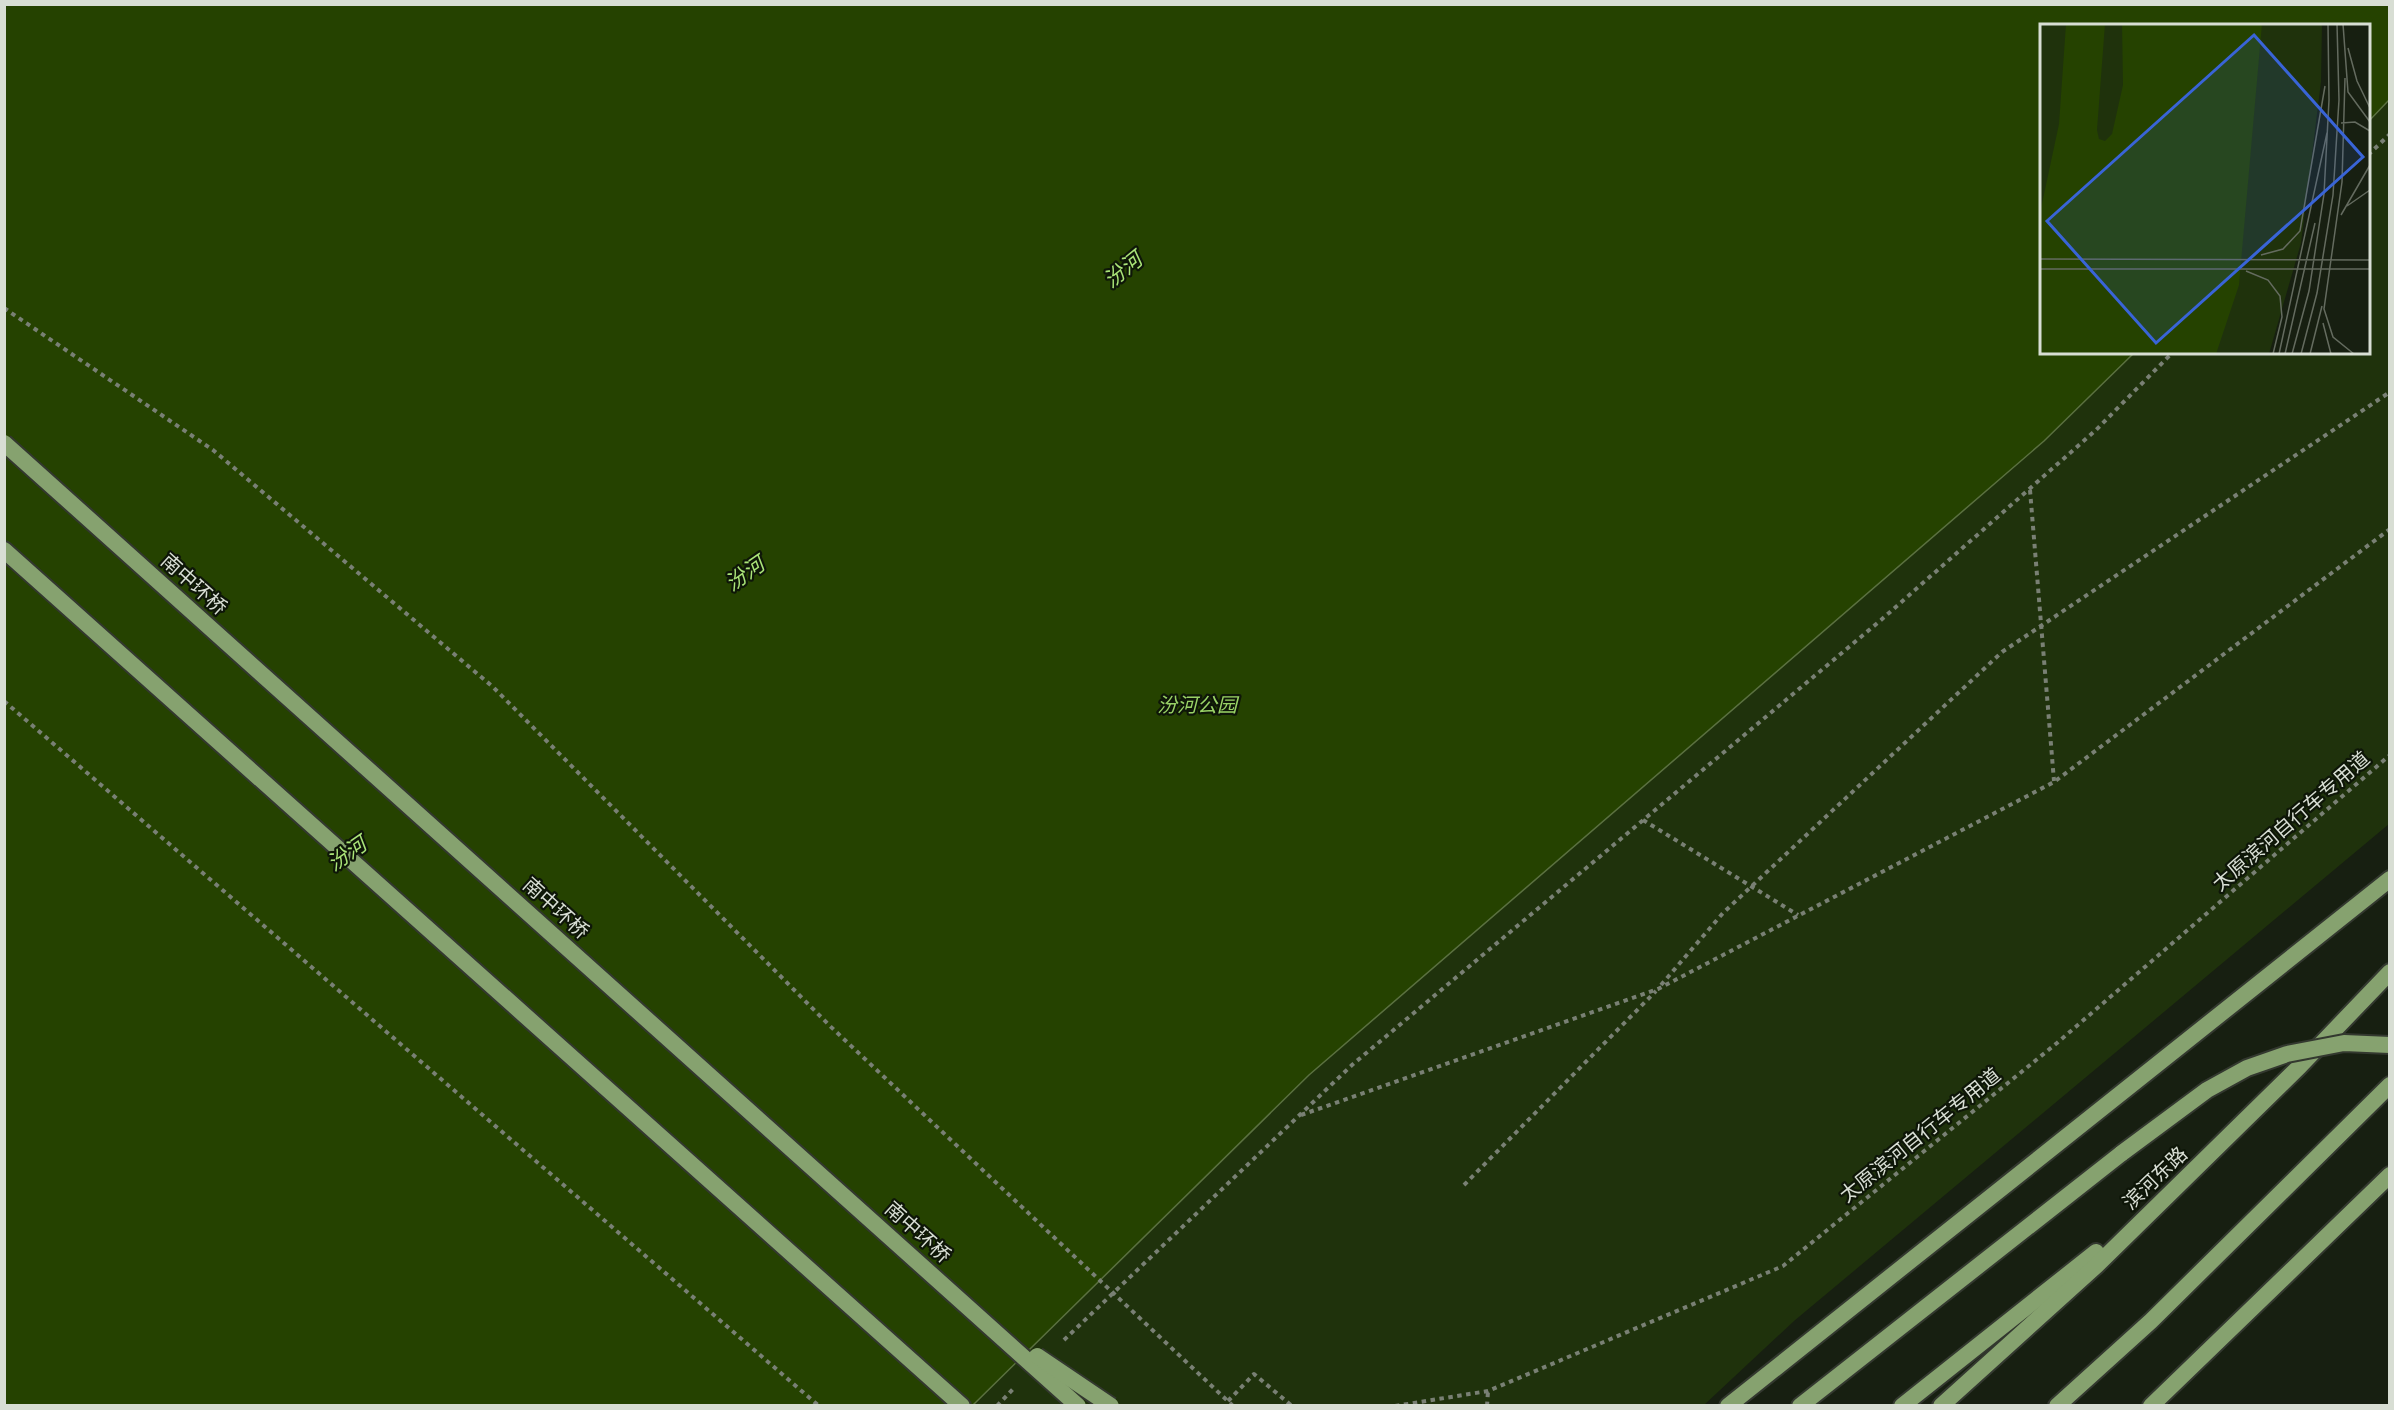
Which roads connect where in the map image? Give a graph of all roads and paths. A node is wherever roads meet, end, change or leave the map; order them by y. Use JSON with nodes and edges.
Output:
{"nodes":[{"id":1,"x":2390,"y":134,"type":"edge"},
{"id":2,"x":2370,"y":153,"type":"edge"},
{"id":3,"x":4,"y":308,"type":"edge"},
{"id":4,"x":2171,"y":354,"type":"edge"},
{"id":5,"x":2390,"y":392,"type":"edge"},
{"id":6,"x":4,"y":443,"type":"edge"},
{"id":7,"x":2030,"y":489,"type":"junction"},
{"id":8,"x":2390,"y":529,"type":"edge"},
{"id":9,"x":4,"y":550,"type":"edge"},
{"id":10,"x":2041,"y":626,"type":"junction"},
{"id":11,"x":4,"y":701,"type":"edge"},
{"id":12,"x":2390,"y":755,"type":"edge"},
{"id":13,"x":2054,"y":782,"type":"junction"},
{"id":14,"x":1643,"y":820,"type":"junction"},
{"id":15,"x":2390,"y":879,"type":"edge"},
{"id":16,"x":1751,"y":886,"type":"junction"},
{"id":17,"x":1798,"y":915,"type":"junction"},
{"id":18,"x":2390,"y":972,"type":"edge"},
{"id":19,"x":1658,"y":989,"type":"junction"},
{"id":20,"x":2390,"y":1045,"type":"edge"},
{"id":21,"x":2390,"y":1085,"type":"edge"},
{"id":22,"x":1298,"y":1117,"type":"junction"},
{"id":23,"x":2390,"y":1175,"type":"edge"},
{"id":24,"x":1464,"y":1185,"type":"dead end"},
{"id":25,"x":2167,"y":1196,"type":"junction"},
{"id":26,"x":992,"y":1327,"type":"junction"},
{"id":27,"x":1062,"y":1342,"type":"dead end"},
{"id":28,"x":1021,"y":1382,"type":"dead end"},
{"id":29,"x":939,"y":1385,"type":"junction"},
{"id":30,"x":1488,"y":1391,"type":"junction"},
{"id":31,"x":1228,"y":1401,"type":"junction"},
{"id":32,"x":819,"y":1406,"type":"edge"},
{"id":33,"x":952,"y":1406,"type":"edge"},
{"id":34,"x":962,"y":1406,"type":"edge"},
{"id":35,"x":997,"y":1406,"type":"edge"},
{"id":36,"x":1078,"y":1406,"type":"edge"},
{"id":37,"x":1111,"y":1406,"type":"edge"},
{"id":38,"x":1233,"y":1406,"type":"edge"},
{"id":39,"x":1292,"y":1406,"type":"edge"},
{"id":40,"x":1395,"y":1406,"type":"edge"},
{"id":41,"x":1487,"y":1406,"type":"edge"},
{"id":42,"x":1728,"y":1406,"type":"edge"},
{"id":43,"x":1800,"y":1406,"type":"edge"},
{"id":44,"x":1902,"y":1406,"type":"edge"},
{"id":45,"x":1941,"y":1406,"type":"edge"},
{"id":46,"x":2057,"y":1406,"type":"edge"},
{"id":47,"x":2151,"y":1406,"type":"edge"}],
"edges":[{"from":1,"to":2,"type":"path"},
{"from":3,"to":31,"type":"path","bridge":true},
{"from":4,"to":7,"type":"path"},
{"from":5,"to":10,"type":"path"},
{"from":6,"to":26,"type":"highway","name":"南中环桥","bridge":true},
{"from":7,"to":10,"type":"path"},
{"from":7,"to":14,"type":"path"},
{"from":8,"to":13,"type":"path"},
{"from":9,"to":29,"type":"highway"},
{"from":10,"to":13,"type":"path"},
{"from":10,"to":16,"type":"path"},
{"from":11,"to":32,"type":"path"},
{"from":12,"to":30,"type":"path","name":"太原滨河自行车专用道"},
{"from":13,"to":17,"type":"path"},
{"from":14,"to":16,"type":"path"},
{"from":14,"to":22,"type":"path"},
{"from":15,"to":42,"type":"highway"},
{"from":16,"to":17,"type":"path"},
{"from":16,"to":19,"type":"path"},
{"from":17,"to":19,"type":"path"},
{"from":18,"to":25,"type":"highway","name":"滨河东路"},
{"from":19,"to":22,"type":"path"},
{"from":19,"to":24,"type":"path"},
{"from":20,"to":43,"type":"highway","bridge":true},
{"from":21,"to":46,"type":"highway"},
{"from":22,"to":27,"type":"path"},
{"from":23,"to":47,"type":"highway"},
{"from":25,"to":44,"type":"highway"},
{"from":25,"to":45,"type":"highway","name":"滨河东路"},
{"from":26,"to":36,"type":"highway","name":"南中环桥","bridge":true},
{"from":26,"to":37,"type":"highway","bridge":true},
{"from":28,"to":35,"type":"path"},
{"from":29,"to":33,"type":"highway"},
{"from":29,"to":34,"type":"highway"},
{"from":30,"to":40,"type":"path","name":"太原滨河自行车专用道"},
{"from":30,"to":41,"type":"path"},
{"from":31,"to":38,"type":"path","bridge":true},
{"from":31,"to":39,"type":"path"}]}
